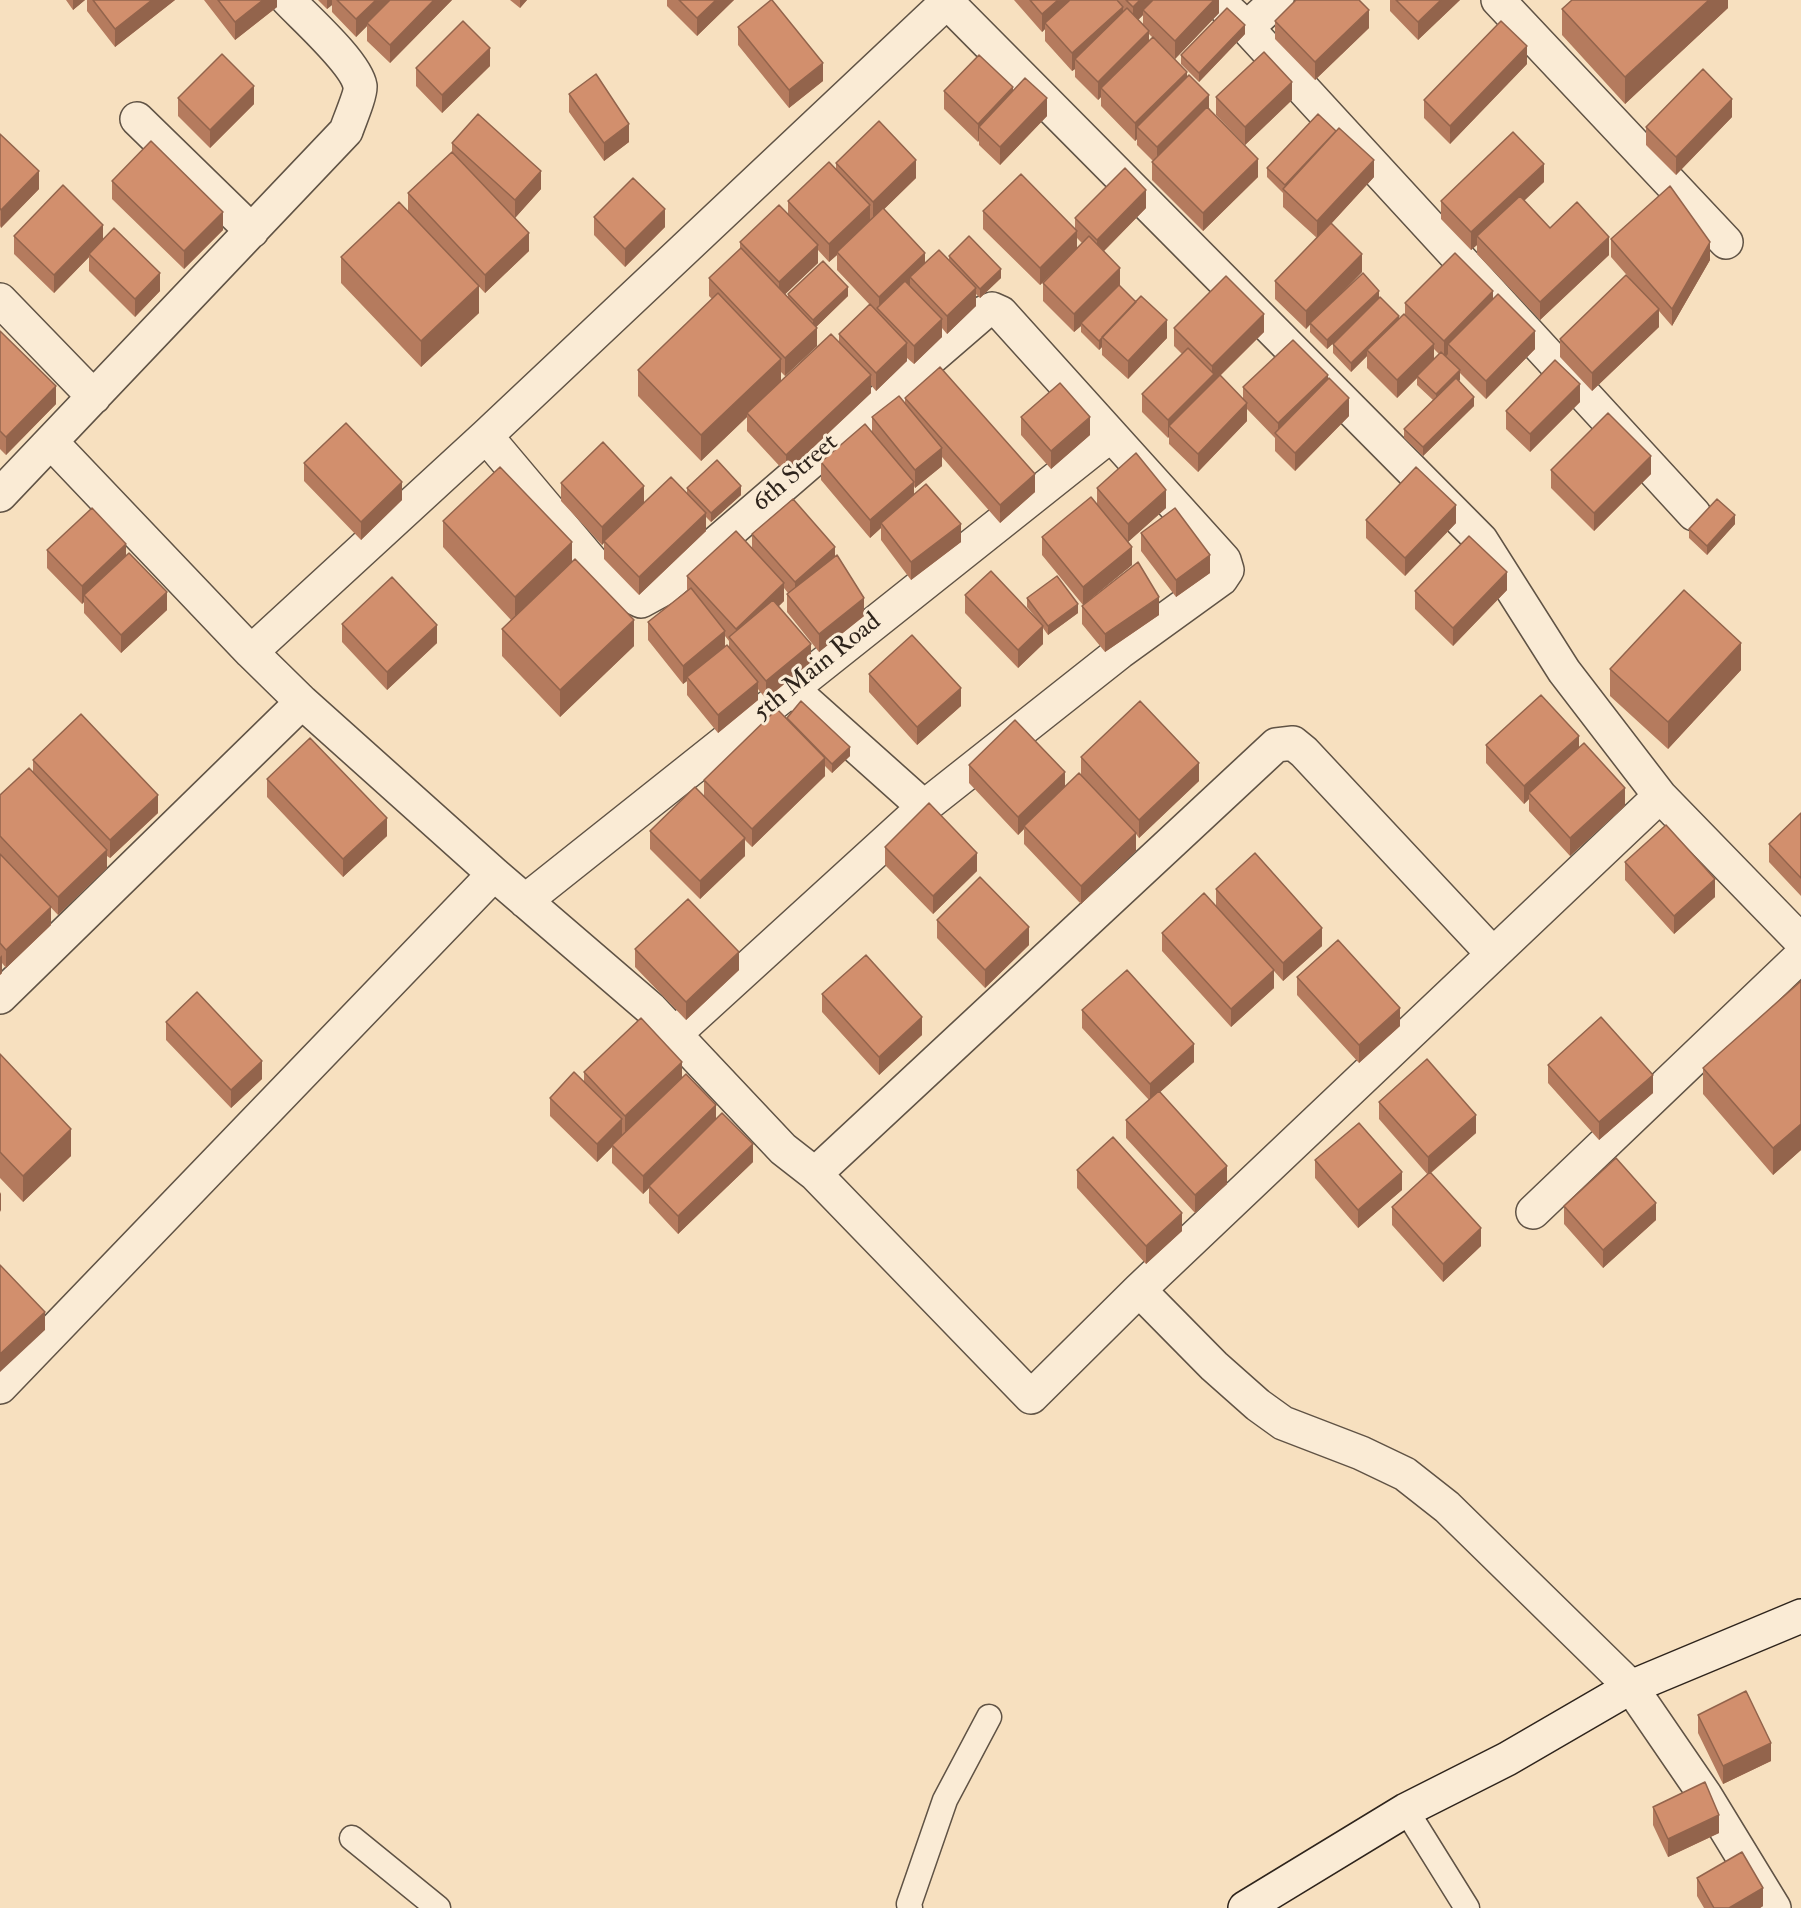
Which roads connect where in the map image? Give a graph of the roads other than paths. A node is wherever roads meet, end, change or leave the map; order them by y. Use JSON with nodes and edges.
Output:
{"nodes":[{"id":1,"x":288,"y":0,"type":"edge"},
{"id":2,"x":1217,"y":0,"type":"edge"},
{"id":3,"x":1277,"y":0,"type":"edge"},
{"id":4,"x":1498,"y":0,"type":"edge"},
{"id":5,"x":948,"y":1,"type":"edge"},
{"id":6,"x":1247,"y":28,"type":"junction"},
{"id":7,"x":137,"y":119,"type":"dead end"},
{"id":8,"x":252,"y":231,"type":"junction"},
{"id":9,"x":1726,"y":242,"type":"dead end"},
{"id":10,"x":0,"y":300,"type":"edge"},
{"id":11,"x":94,"y":397,"type":"junction"},
{"id":12,"x":1111,"y":435,"type":"junction"},
{"id":13,"x":486,"y":436,"type":"junction"},
{"id":14,"x":51,"y":442,"type":"junction"},
{"id":15,"x":0,"y":495,"type":"edge"},
{"id":16,"x":1694,"y":514,"type":"dead end"},
{"id":17,"x":251,"y":652,"type":"junction"},
{"id":18,"x":792,"y":688,"type":"junction"},
{"id":19,"x":303,"y":702,"type":"junction"},
{"id":20,"x":1660,"y":796,"type":"junction"},
{"id":21,"x":924,"y":807,"type":"junction"},
{"id":22,"x":494,"y":874,"type":"junction"},
{"id":23,"x":525,"y":901,"type":"junction"},
{"id":24,"x":1801,"y":941,"type":"edge"},
{"id":25,"x":1493,"y":954,"type":"junction"},
{"id":26,"x":1801,"y":956,"type":"edge"},
{"id":27,"x":0,"y":997,"type":"edge"},
{"id":28,"x":675,"y":1034,"type":"junction"},
{"id":29,"x":814,"y":1174,"type":"junction"},
{"id":30,"x":1533,"y":1212,"type":"dead end"},
{"id":31,"x":1139,"y":1290,"type":"junction"},
{"id":32,"x":0,"y":1387,"type":"edge"},
{"id":33,"x":1801,"y":1616,"type":"edge"},
{"id":34,"x":1631,"y":1687,"type":"junction"},
{"id":35,"x":989,"y":1717,"type":"dead end"},
{"id":36,"x":1406,"y":1810,"type":"junction"},
{"id":37,"x":352,"y":1838,"type":"dead end"},
{"id":38,"x":438,"y":1908,"type":"edge"},
{"id":39,"x":910,"y":1908,"type":"edge"},
{"id":40,"x":1245,"y":1908,"type":"edge"},
{"id":41,"x":1467,"y":1908,"type":"edge"},
{"id":42,"x":1774,"y":1908,"type":"edge"}],
"edges":[{"from":1,"to":8,"type":"street"},
{"from":2,"to":6,"type":"street"},
{"from":3,"to":6,"type":"street"},
{"from":4,"to":9,"type":"street"},
{"from":5,"to":13,"type":"street"},
{"from":5,"to":20,"type":"street"},
{"from":6,"to":16,"type":"street"},
{"from":7,"to":8,"type":"street"},
{"from":8,"to":11,"type":"street"},
{"from":10,"to":11,"type":"street"},
{"from":11,"to":14,"type":"street"},
{"from":12,"to":13,"type":"street","name":"6th Street"},
{"from":12,"to":18,"type":"street","name":"5th Main Road"},
{"from":12,"to":21,"type":"street"},
{"from":13,"to":17,"type":"street"},
{"from":14,"to":15,"type":"street"},
{"from":14,"to":17,"type":"street"},
{"from":17,"to":19,"type":"street"},
{"from":18,"to":21,"type":"street"},
{"from":18,"to":23,"type":"street","name":"5th Main Road"},
{"from":19,"to":22,"type":"street"},
{"from":19,"to":27,"type":"street"},
{"from":20,"to":24,"type":"street"},
{"from":20,"to":25,"type":"street"},
{"from":21,"to":28,"type":"street"},
{"from":22,"to":23,"type":"street"},
{"from":22,"to":32,"type":"street"},
{"from":23,"to":28,"type":"street"},
{"from":25,"to":29,"type":"street"},
{"from":25,"to":31,"type":"street"},
{"from":26,"to":30,"type":"street"},
{"from":28,"to":29,"type":"street"},
{"from":29,"to":31,"type":"street"},
{"from":31,"to":34,"type":"street"},
{"from":33,"to":34,"type":"street"},
{"from":34,"to":36,"type":"street"},
{"from":34,"to":42,"type":"street"},
{"from":35,"to":39,"type":"lane"},
{"from":36,"to":40,"type":"street"},
{"from":36,"to":41,"type":"lane"},
{"from":37,"to":38,"type":"lane"}]}
